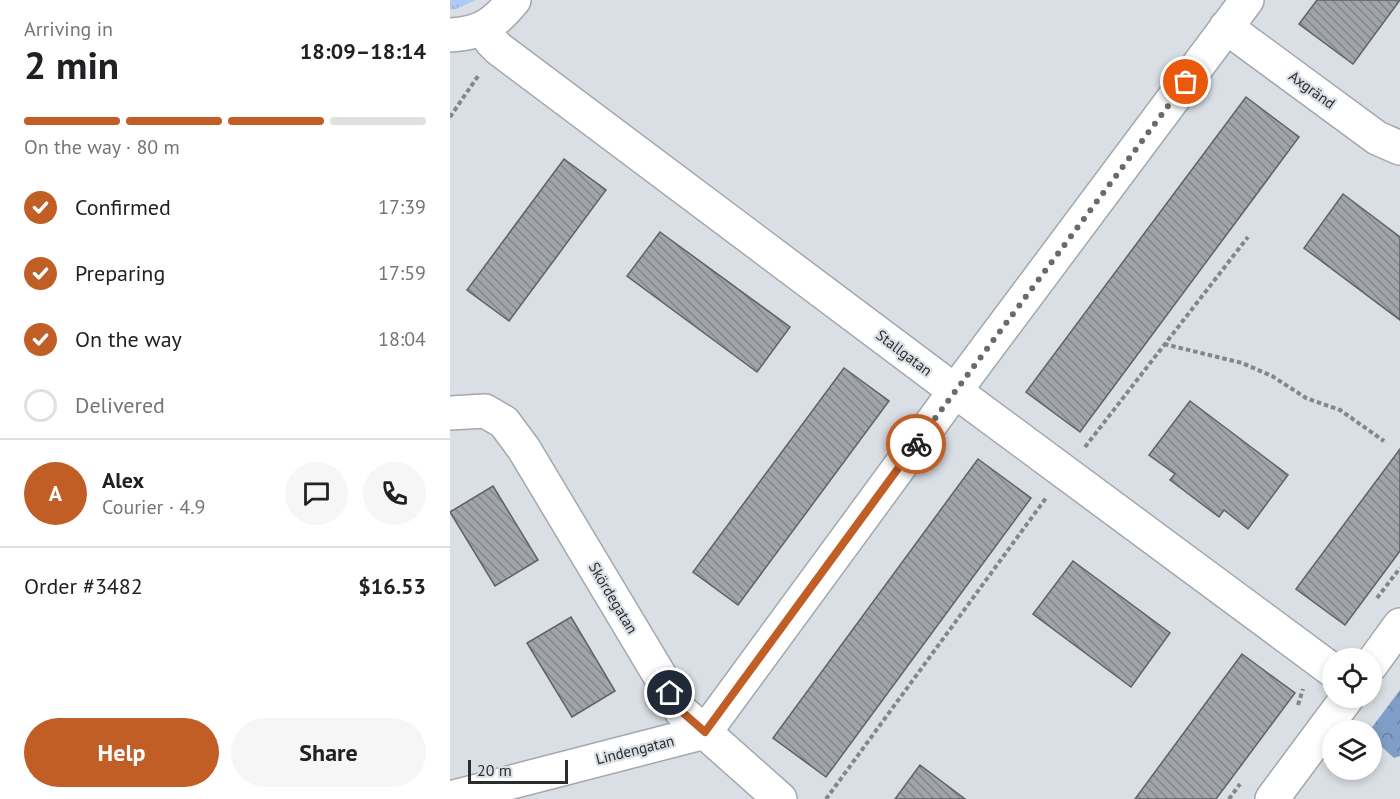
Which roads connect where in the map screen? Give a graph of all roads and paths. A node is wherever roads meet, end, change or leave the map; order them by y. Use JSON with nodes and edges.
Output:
{"nodes":[{"id":1,"x":514,"y":0,"type":"edge"},
{"id":2,"x":1246,"y":0,"type":"edge"},
{"id":3,"x":1226,"y":27,"type":"junction"},
{"id":4,"x":450,"y":35,"type":"edge"},
{"id":5,"x":491,"y":39,"type":"junction"},
{"id":6,"x":450,"y":117,"type":"edge"},
{"id":7,"x":1400,"y":148,"type":"edge"},
{"id":8,"x":1248,"y":237,"type":"dead end"},
{"id":9,"x":1164,"y":344,"type":"junction"},
{"id":10,"x":955,"y":391,"type":"junction"},
{"id":11,"x":450,"y":413,"type":"edge"},
{"id":12,"x":1384,"y":441,"type":"dead end"},
{"id":13,"x":1065,"y":472,"type":"junction"},
{"id":14,"x":1400,"y":625,"type":"edge"},
{"id":15,"x":1382,"y":650,"type":"edge"},
{"id":16,"x":1322,"y":663,"type":"edge"},
{"id":17,"x":1340,"y":708,"type":"edge"},
{"id":18,"x":705,"y":732,"type":"junction"},
{"id":19,"x":450,"y":798,"type":"edge"},
{"id":20,"x":780,"y":799,"type":"edge"},
{"id":21,"x":826,"y":799,"type":"edge"},
{"id":22,"x":1272,"y":799,"type":"edge"}],
"edges":[{"from":1,"to":5,"type":"street"},
{"from":2,"to":3,"type":"street"},
{"from":3,"to":7,"type":"street","name":"Axgränd"},
{"from":3,"to":10,"type":"street"},
{"from":4,"to":5,"type":"street"},
{"from":5,"to":6,"type":"path"},
{"from":5,"to":10,"type":"street","name":"Stallgatan"},
{"from":8,"to":9,"type":"path"},
{"from":9,"to":12,"type":"path"},
{"from":9,"to":13,"type":"path"},
{"from":10,"to":13,"type":"street","name":"Stallgatan"},
{"from":10,"to":18,"type":"street"},
{"from":11,"to":18,"type":"street","name":"Skördegatan"},
{"from":13,"to":16,"type":"street","name":"Stallgatan"},
{"from":13,"to":21,"type":"path"},
{"from":14,"to":15,"type":"street"},
{"from":17,"to":22,"type":"street"},
{"from":18,"to":19,"type":"street","name":"Lindengatan"},
{"from":18,"to":20,"type":"street","name":"Skördegatan"}]}
